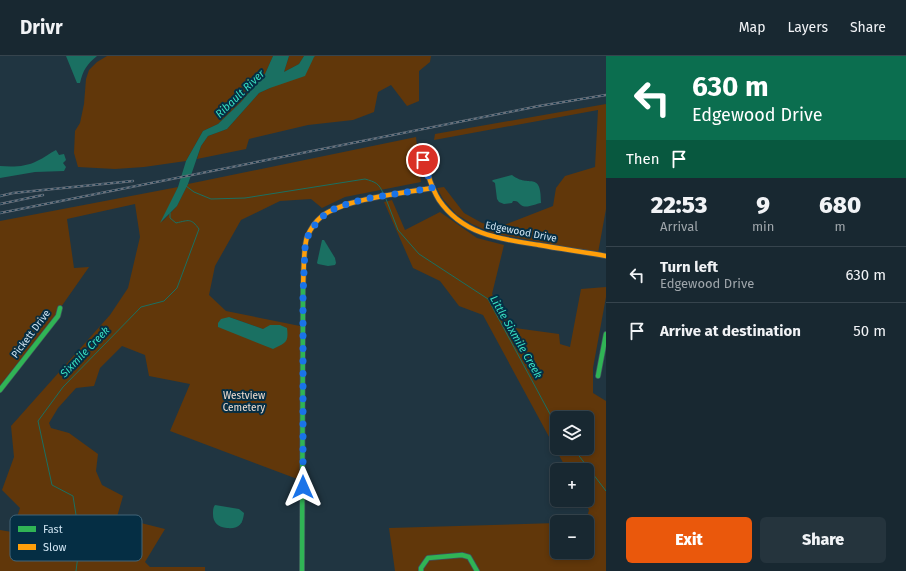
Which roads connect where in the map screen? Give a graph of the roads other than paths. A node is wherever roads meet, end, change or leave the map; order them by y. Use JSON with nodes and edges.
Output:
{"nodes":[{"id":1,"x":423,"y":160,"type":"dead end"},
{"id":2,"x":432,"y":188,"type":"junction"},
{"id":3,"x":606,"y":256,"type":"edge"},
{"id":4,"x":60,"y":308,"type":"dead end"},
{"id":5,"x":606,"y":334,"type":"edge"},
{"id":6,"x":598,"y":376,"type":"dead end"},
{"id":7,"x":0,"y":390,"type":"edge"},
{"id":8,"x":302,"y":571,"type":"edge"},
{"id":9,"x":421,"y":571,"type":"edge"},
{"id":10,"x":477,"y":571,"type":"edge"}],
"edges":[{"from":1,"to":2,"type":"street","name":"Edgewood Drive"},
{"from":2,"to":3,"type":"street","name":"Edgewood Drive"},
{"from":2,"to":8,"type":"street"},
{"from":4,"to":7,"type":"street","name":"Pickett Drive"},
{"from":5,"to":6,"type":"street"},
{"from":9,"to":10,"type":"street"}]}
